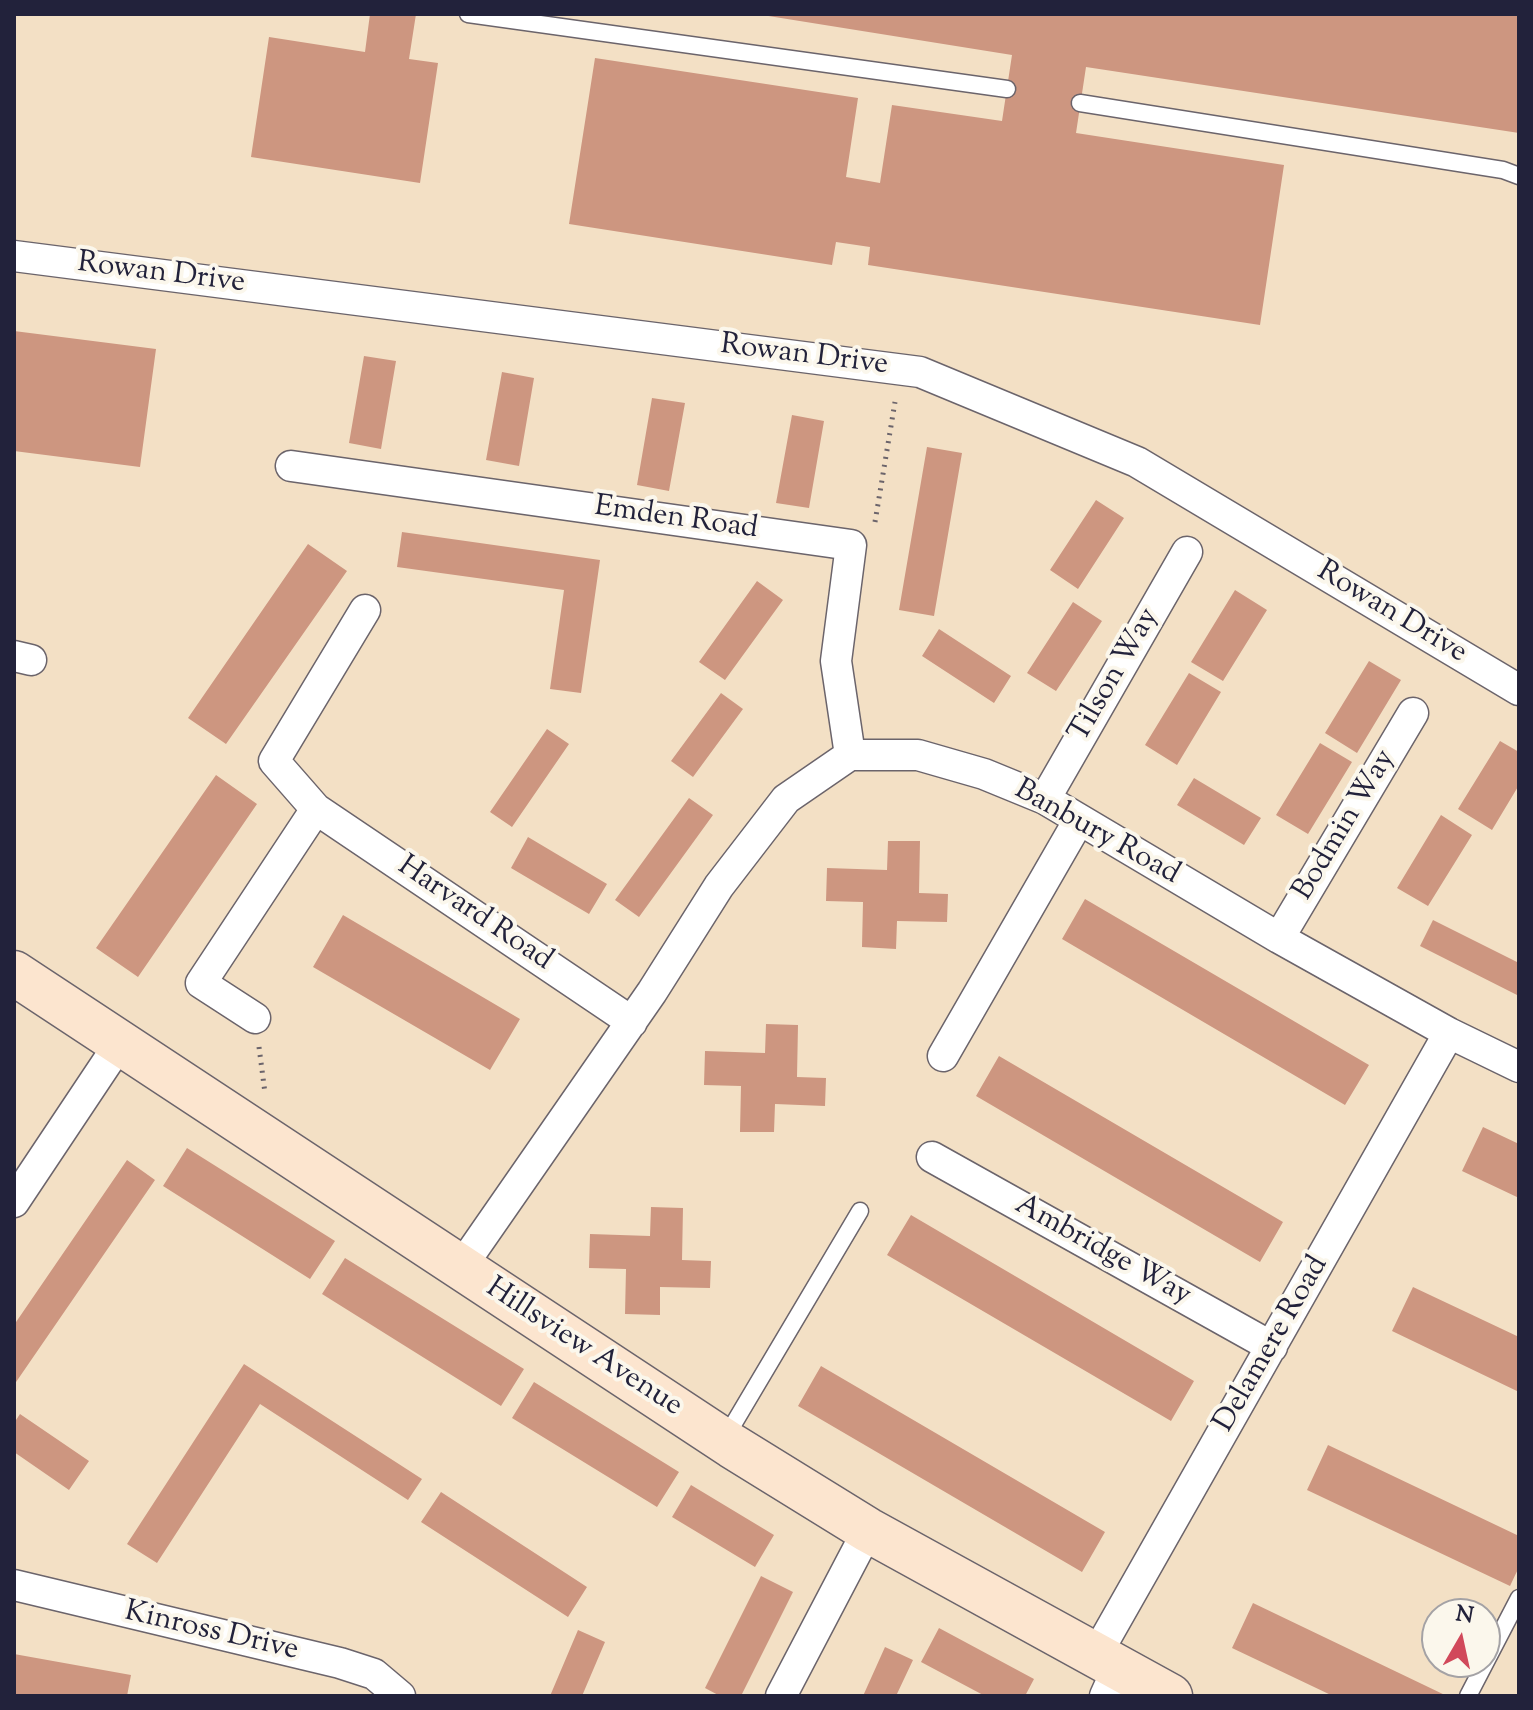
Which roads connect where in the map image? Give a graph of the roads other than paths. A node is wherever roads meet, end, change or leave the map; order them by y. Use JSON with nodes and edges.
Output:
{"nodes":[{"id":1,"x":468,"y":14,"type":"edge"},
{"id":2,"x":1007,"y":89,"type":"dead end"},
{"id":3,"x":1080,"y":103,"type":"dead end"},
{"id":4,"x":1519,"y":176,"type":"edge"},
{"id":5,"x":14,"y":256,"type":"edge"},
{"id":6,"x":291,"y":466,"type":"dead end"},
{"id":7,"x":1187,"y":552,"type":"dead end"},
{"id":8,"x":365,"y":610,"type":"dead end"},
{"id":9,"x":1519,"y":690,"type":"edge"},
{"id":10,"x":1413,"y":713,"type":"dead end"},
{"id":11,"x":850,"y":755,"type":"junction"},
{"id":12,"x":1045,"y":799,"type":"junction"},
{"id":13,"x":316,"y":809,"type":"junction"},
{"id":14,"x":1079,"y":820,"type":"junction"},
{"id":15,"x":1279,"y":938,"type":"junction"},
{"id":16,"x":14,"y":973,"type":"edge"},
{"id":17,"x":255,"y":1018,"type":"road end"},
{"id":18,"x":632,"y":1022,"type":"junction"},
{"id":19,"x":1449,"y":1033,"type":"junction"},
{"id":20,"x":120,"y":1043,"type":"junction"},
{"id":21,"x":943,"y":1056,"type":"dead end"},
{"id":22,"x":1519,"y":1067,"type":"edge"},
{"id":23,"x":932,"y":1157,"type":"dead end"},
{"id":24,"x":14,"y":1202,"type":"edge"},
{"id":25,"x":860,"y":1211,"type":"dead end"},
{"id":26,"x":459,"y":1270,"type":"junction"},
{"id":27,"x":1272,"y":1347,"type":"junction"},
{"id":28,"x":724,"y":1440,"type":"junction"},
{"id":29,"x":868,"y":1530,"type":"junction"},
{"id":30,"x":14,"y":1585,"type":"edge"},
{"id":31,"x":1519,"y":1598,"type":"edge"},
{"id":32,"x":1106,"y":1673,"type":"edge"},
{"id":33,"x":400,"y":1696,"type":"edge"},
{"id":34,"x":781,"y":1696,"type":"edge"},
{"id":35,"x":1170,"y":1696,"type":"edge"},
{"id":36,"x":1468,"y":1696,"type":"edge"}],
"edges":[{"from":1,"to":2,"type":"lane"},
{"from":3,"to":4,"type":"lane"},
{"from":5,"to":9,"type":"street","name":"Rowan Drive"},
{"from":6,"to":11,"type":"street","name":"Emden Road"},
{"from":7,"to":12,"type":"street","name":"Tilson Way"},
{"from":8,"to":13,"type":"street","name":"Harvard Road"},
{"from":10,"to":15,"type":"street","name":"Bodmin Way"},
{"from":11,"to":12,"type":"street","name":"Banbury Road"},
{"from":11,"to":18,"type":"street"},
{"from":12,"to":14,"type":"street","name":"Banbury Road"},
{"from":13,"to":17,"type":"street"},
{"from":13,"to":18,"type":"street","name":"Harvard Road"},
{"from":14,"to":15,"type":"street","name":"Banbury Road"},
{"from":14,"to":21,"type":"street"},
{"from":15,"to":19,"type":"street","name":"Banbury Road"},
{"from":16,"to":20,"type":"street","name":"Hillsview Avenue"},
{"from":18,"to":26,"type":"street"},
{"from":19,"to":22,"type":"street","name":"Banbury Road"},
{"from":19,"to":27,"type":"street","name":"Delamere Road"},
{"from":20,"to":24,"type":"street"},
{"from":20,"to":26,"type":"street","name":"Hillsview Avenue"},
{"from":23,"to":27,"type":"street","name":"Ambridge Way"},
{"from":25,"to":28,"type":"lane"},
{"from":26,"to":28,"type":"street","name":"Hillsview Avenue"},
{"from":27,"to":32,"type":"street","name":"Delamere Road"},
{"from":28,"to":29,"type":"street","name":"Hillsview Avenue"},
{"from":29,"to":32,"type":"street","name":"Hillsview Avenue"},
{"from":29,"to":34,"type":"street"},
{"from":30,"to":33,"type":"street","name":"Kinross Drive"},
{"from":31,"to":36,"type":"lane"},
{"from":32,"to":35,"type":"street","name":"Hillsview Avenue"}]}
